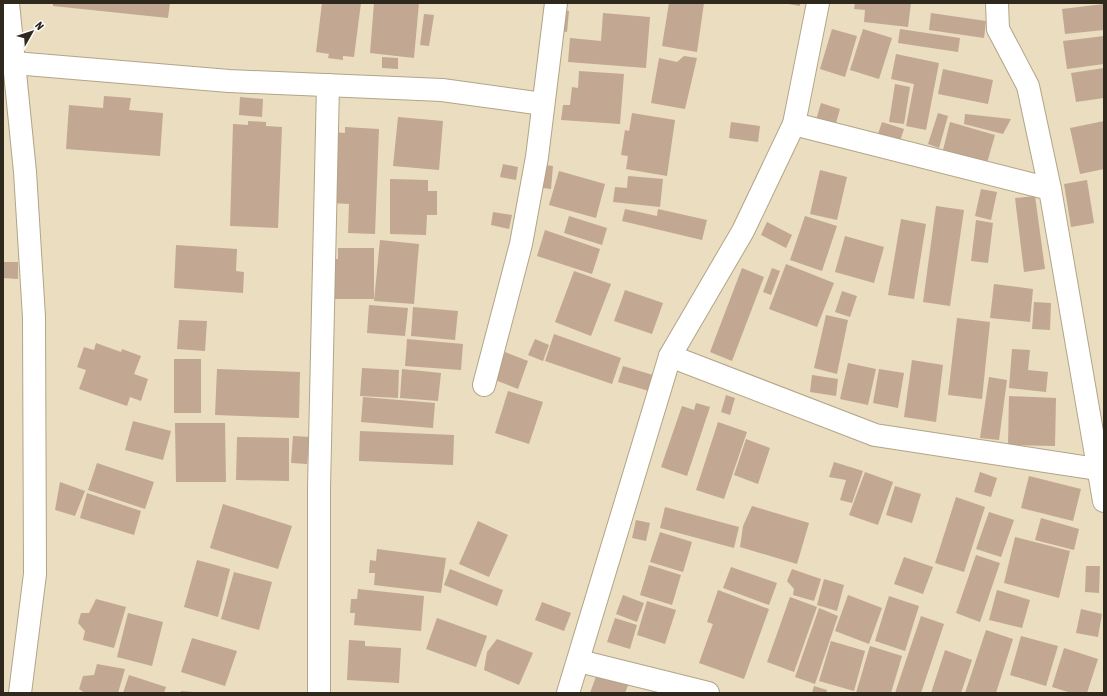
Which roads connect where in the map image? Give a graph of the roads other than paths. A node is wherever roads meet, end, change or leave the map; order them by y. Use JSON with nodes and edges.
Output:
{"nodes":[{"id":1,"x":8,"y":3,"type":"edge"},
{"id":2,"x":556,"y":3,"type":"edge"},
{"id":3,"x":818,"y":3,"type":"edge"},
{"id":4,"x":997,"y":3,"type":"edge"},
{"id":5,"x":14,"y":63,"type":"junction"},
{"id":6,"x":328,"y":85,"type":"junction"},
{"id":7,"x":543,"y":104,"type":"junction"},
{"id":8,"x":794,"y":124,"type":"junction"},
{"id":9,"x":1050,"y":189,"type":"junction"},
{"id":10,"x":670,"y":356,"type":"junction"},
{"id":11,"x":484,"y":385,"type":"dead end"},
{"id":12,"x":1101,"y":468,"type":"edge"},
{"id":13,"x":1104,"y":501,"type":"edge"},
{"id":14,"x":580,"y":661,"type":"junction"},
{"id":15,"x":20,"y":693,"type":"edge"},
{"id":16,"x":319,"y":693,"type":"edge"},
{"id":17,"x":568,"y":693,"type":"edge"},
{"id":18,"x":708,"y":693,"type":"edge"}],
"edges":[{"from":1,"to":5,"type":"street"},
{"from":2,"to":7,"type":"street"},
{"from":3,"to":8,"type":"street"},
{"from":4,"to":9,"type":"street"},
{"from":5,"to":6,"type":"street"},
{"from":5,"to":15,"type":"street"},
{"from":6,"to":7,"type":"street"},
{"from":6,"to":16,"type":"street"},
{"from":7,"to":11,"type":"street"},
{"from":8,"to":9,"type":"street"},
{"from":8,"to":10,"type":"street"},
{"from":9,"to":12,"type":"street"},
{"from":10,"to":12,"type":"street"},
{"from":10,"to":14,"type":"street"},
{"from":12,"to":13,"type":"street"},
{"from":14,"to":17,"type":"street"},
{"from":14,"to":18,"type":"street"}]}
